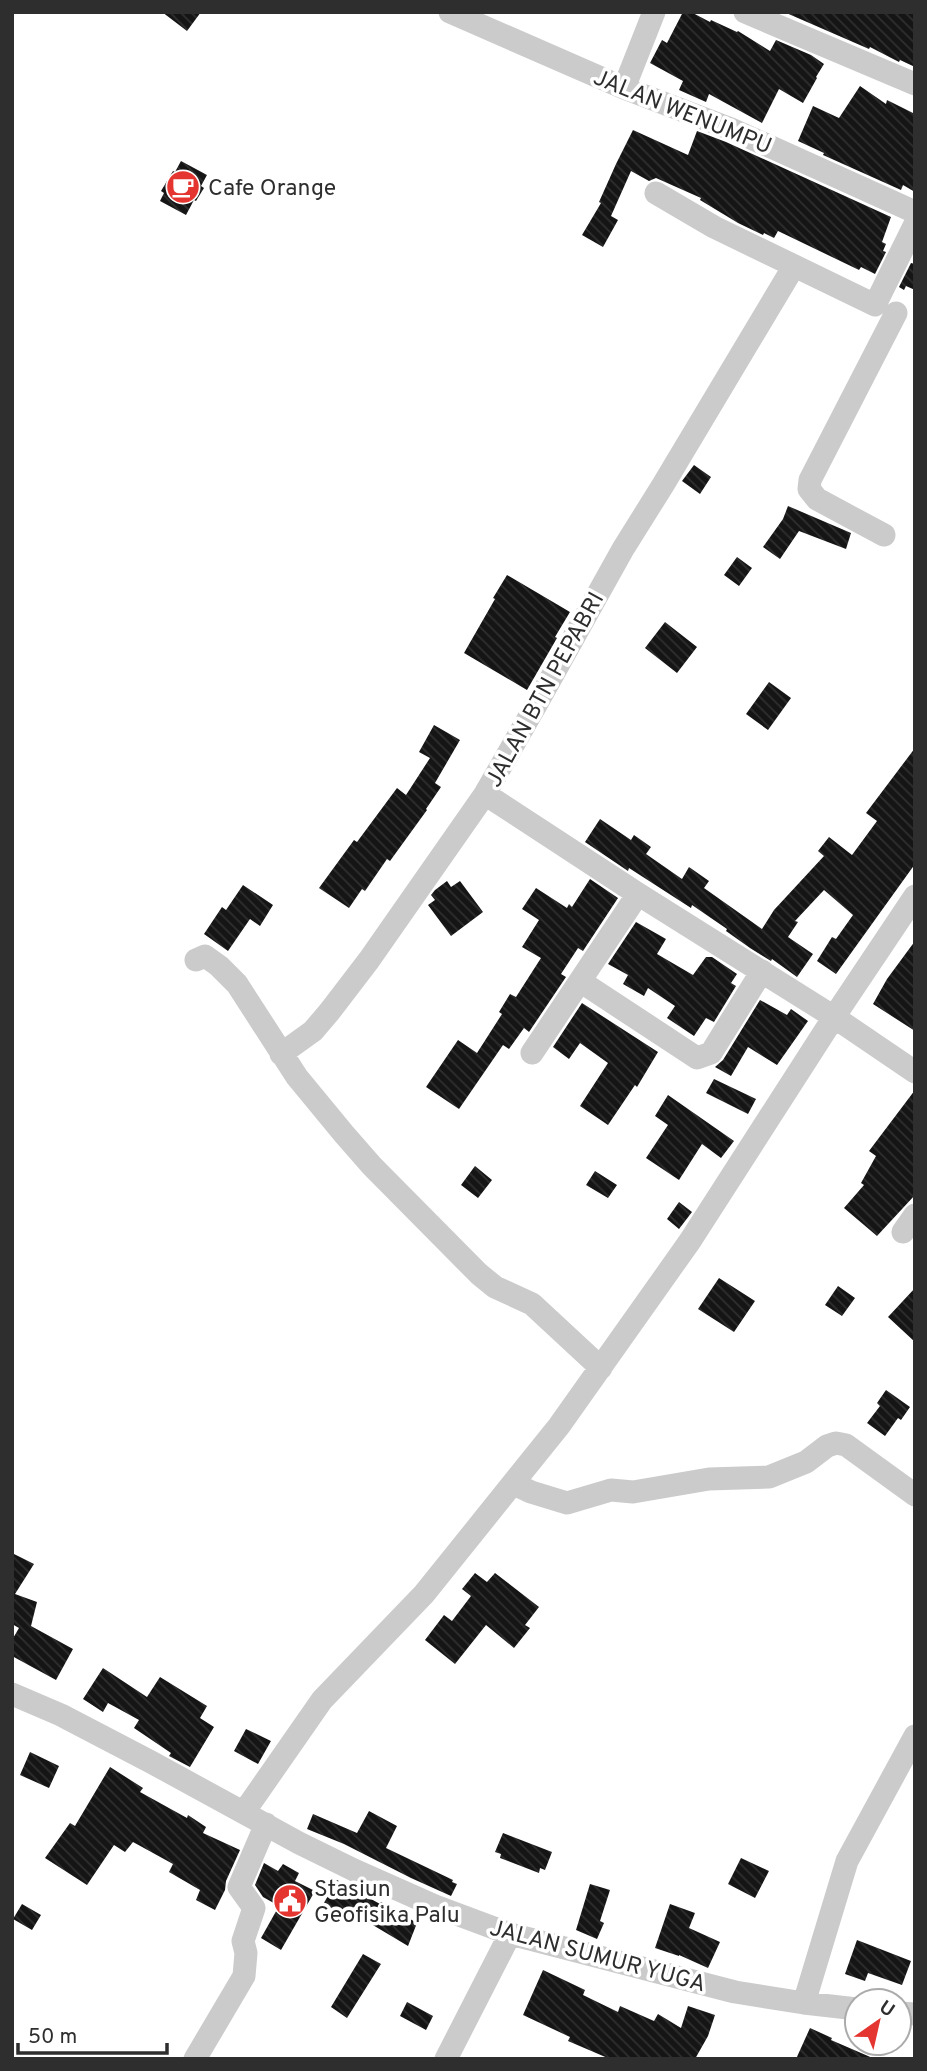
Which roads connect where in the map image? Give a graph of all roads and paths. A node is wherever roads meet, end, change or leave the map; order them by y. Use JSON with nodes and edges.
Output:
{"nodes":[{"id":1,"x":450,"y":12,"type":"edge"},
{"id":2,"x":654,"y":12,"type":"edge"},
{"id":3,"x":745,"y":12,"type":"edge"},
{"id":4,"x":915,"y":84,"type":"edge"},
{"id":5,"x":624,"y":88,"type":"junction"},
{"id":6,"x":656,"y":193,"type":"dead end"},
{"id":7,"x":915,"y":212,"type":"edge"},
{"id":8,"x":915,"y":224,"type":"edge"},
{"id":9,"x":794,"y":266,"type":"junction"},
{"id":10,"x":895,"y":314,"type":"edge"},
{"id":11,"x":884,"y":535,"type":"dead end"},
{"id":12,"x":485,"y":794,"type":"junction"},
{"id":13,"x":638,"y":894,"type":"junction"},
{"id":14,"x":915,"y":896,"type":"edge"},
{"id":15,"x":196,"y":960,"type":"dead end"},
{"id":16,"x":762,"y":971,"type":"junction"},
{"id":17,"x":580,"y":981,"type":"junction"},
{"id":18,"x":834,"y":1017,"type":"junction"},
{"id":19,"x":532,"y":1053,"type":"dead end"},
{"id":20,"x":281,"y":1054,"type":"junction"},
{"id":21,"x":913,"y":1066,"type":"edge"},
{"id":22,"x":601,"y":1368,"type":"junction"},
{"id":23,"x":514,"y":1484,"type":"junction"},
{"id":24,"x":915,"y":1495,"type":"edge"},
{"id":25,"x":12,"y":1694,"type":"edge"},
{"id":26,"x":915,"y":1735,"type":"edge"},
{"id":27,"x":244,"y":1812,"type":"junction"},
{"id":28,"x":265,"y":1824,"type":"junction"},
{"id":29,"x":510,"y":1934,"type":"junction"},
{"id":30,"x":804,"y":2003,"type":"junction"},
{"id":31,"x":843,"y":2007,"type":"edge"},
{"id":32,"x":195,"y":2059,"type":"edge"},
{"id":33,"x":446,"y":2059,"type":"edge"}],
"edges":[{"from":1,"to":5,"type":"street","name":"JALAN WENUMPU"},
{"from":2,"to":5,"type":"street"},
{"from":3,"to":4,"type":"street"},
{"from":5,"to":7,"type":"street","name":"JALAN WENUMPU"},
{"from":6,"to":9,"type":"street"},
{"from":8,"to":10,"type":"street"},
{"from":9,"to":10,"type":"street"},
{"from":9,"to":12,"type":"street","name":"JALAN BTN PEPABRI"},
{"from":10,"to":11,"type":"street"},
{"from":12,"to":13,"type":"street","name":"JALAN BTN PEPABRI"},
{"from":12,"to":20,"type":"street"},
{"from":13,"to":16,"type":"street","name":"JALAN BTN PEPABRI"},
{"from":13,"to":17,"type":"street"},
{"from":14,"to":18,"type":"street"},
{"from":15,"to":20,"type":"street"},
{"from":16,"to":17,"type":"street"},
{"from":16,"to":18,"type":"street","name":"JALAN BTN PEPABRI"},
{"from":17,"to":19,"type":"street"},
{"from":18,"to":21,"type":"street","name":"JALAN BTN PEPABRI"},
{"from":18,"to":22,"type":"street"},
{"from":20,"to":22,"type":"street"},
{"from":22,"to":23,"type":"street"},
{"from":23,"to":24,"type":"street"},
{"from":23,"to":27,"type":"street"},
{"from":25,"to":27,"type":"street","name":"JALAN SUMUR YUGA"},
{"from":26,"to":30,"type":"street"},
{"from":27,"to":28,"type":"street","name":"JALAN SUMUR YUGA"},
{"from":28,"to":29,"type":"street","name":"JALAN SUMUR YUGA"},
{"from":28,"to":32,"type":"street"},
{"from":29,"to":30,"type":"street","name":"JALAN SUMUR YUGA"},
{"from":29,"to":33,"type":"street"},
{"from":30,"to":31,"type":"street","name":"JALAN SUMUR YUGA"}]}
